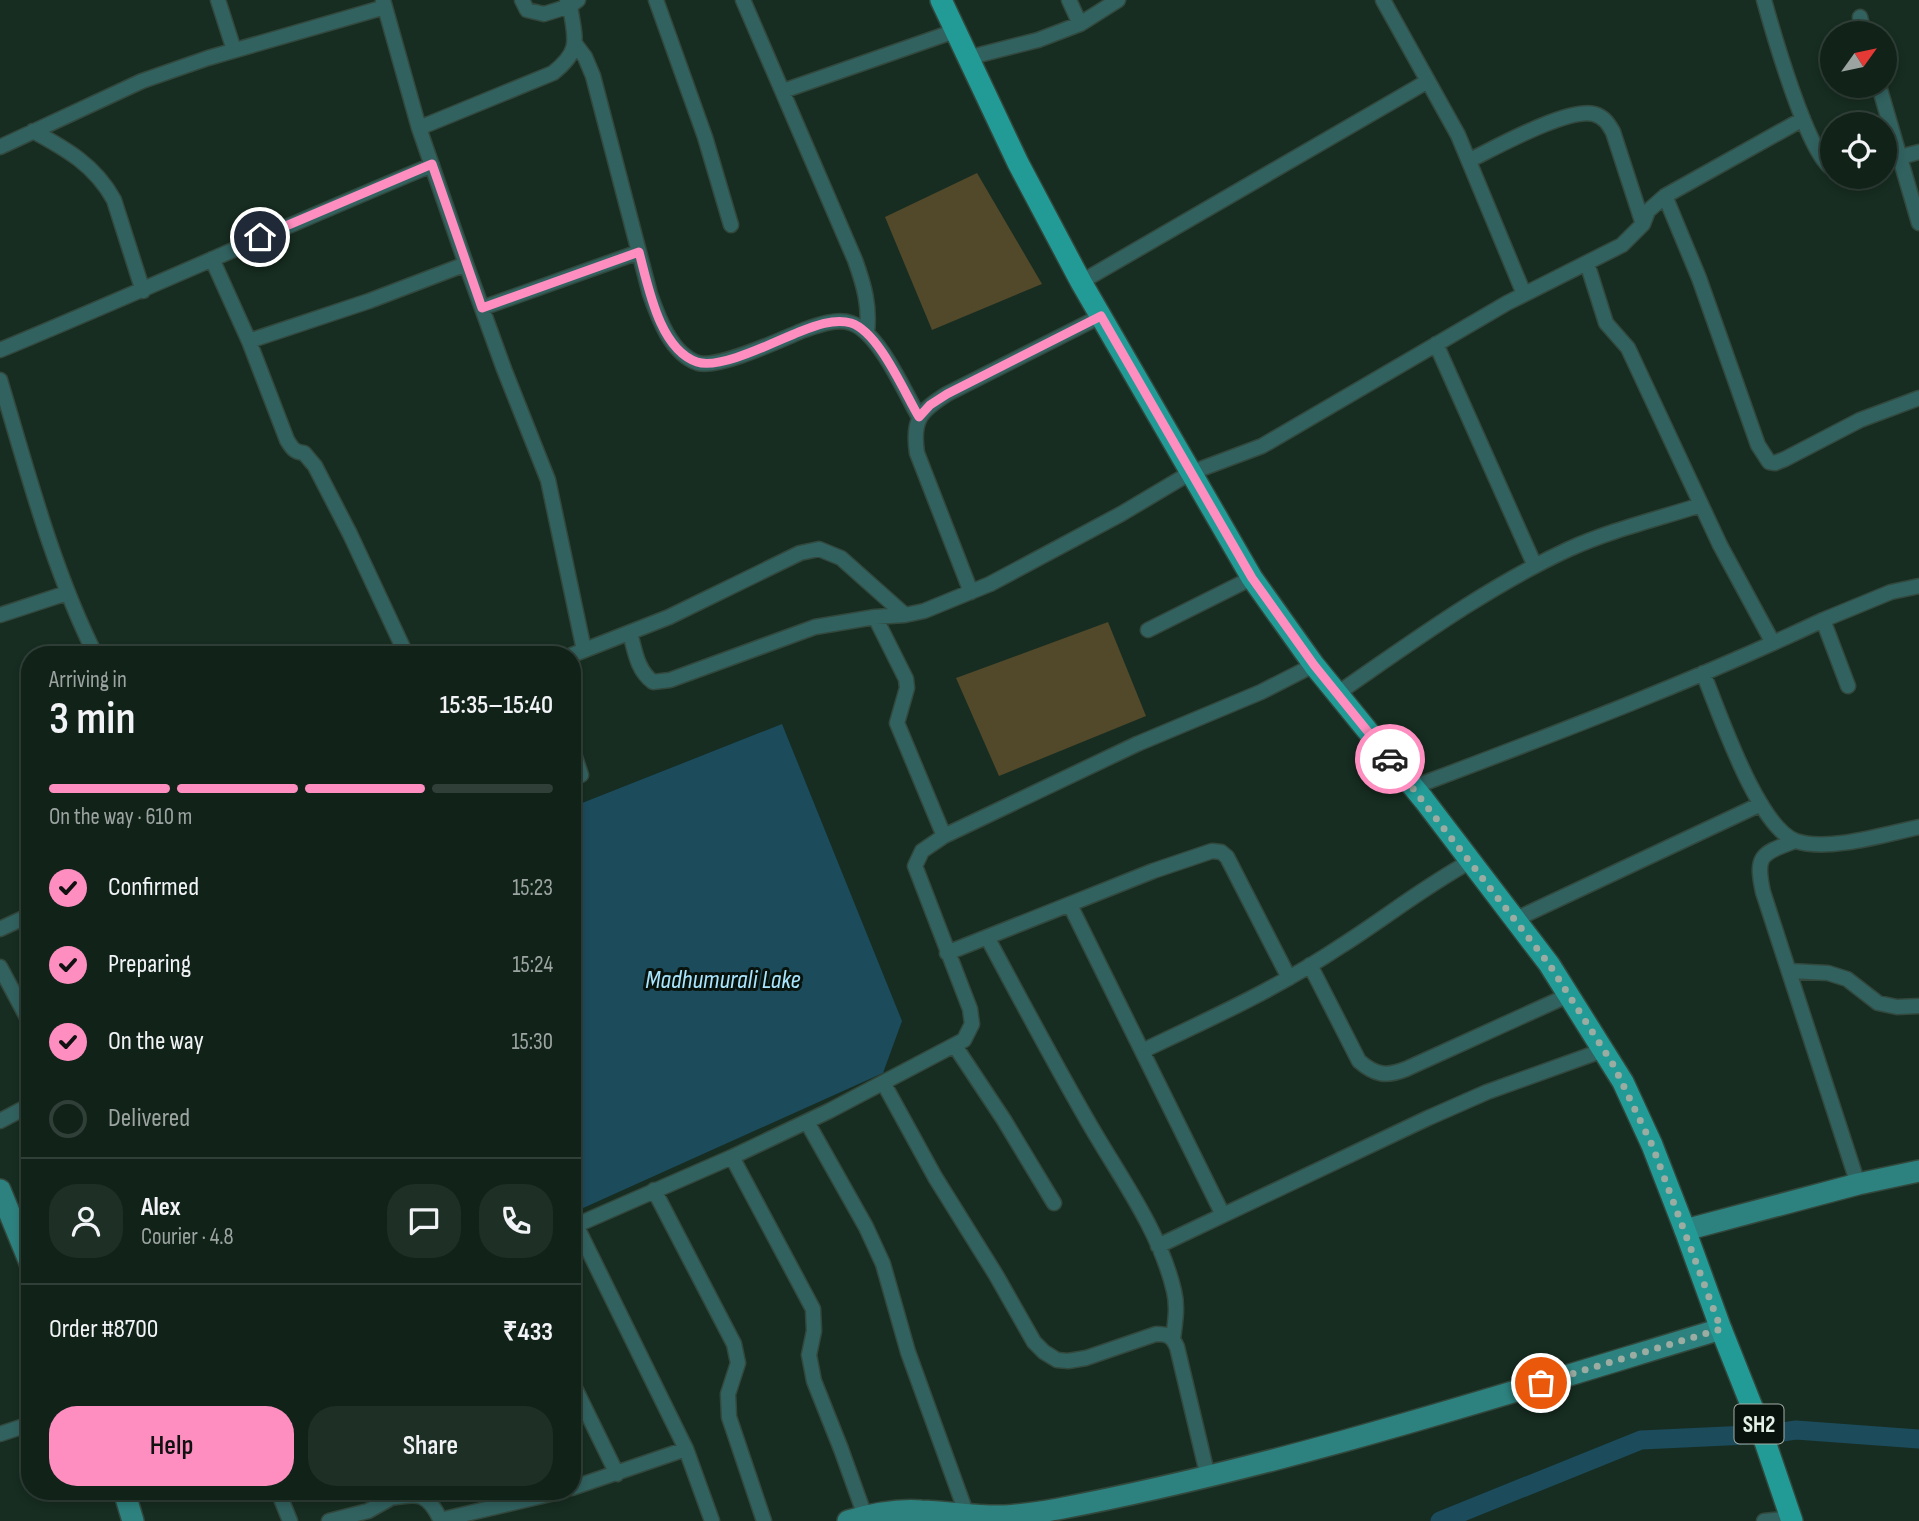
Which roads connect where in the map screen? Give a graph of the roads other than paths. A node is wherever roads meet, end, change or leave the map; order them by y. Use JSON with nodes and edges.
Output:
{"nodes":[{"id":1,"x":218,"y":0,"type":"edge"},
{"id":2,"x":522,"y":0,"type":"edge"},
{"id":3,"x":656,"y":0,"type":"edge"},
{"id":4,"x":743,"y":0,"type":"edge"},
{"id":5,"x":941,"y":0,"type":"edge"},
{"id":6,"x":1069,"y":0,"type":"edge"},
{"id":7,"x":1118,"y":0,"type":"edge"},
{"id":8,"x":1383,"y":0,"type":"edge"},
{"id":9,"x":1765,"y":0,"type":"edge"},
{"id":10,"x":571,"y":2,"type":"edge"},
{"id":11,"x":384,"y":3,"type":"edge"},
{"id":12,"x":1860,"y":17,"type":"dead end"},
{"id":13,"x":1861,"y":21,"type":"edge"},
{"id":14,"x":1080,"y":24,"type":"junction"},
{"id":15,"x":955,"y":31,"type":"junction"},
{"id":16,"x":576,"y":45,"type":"junction"},
{"id":17,"x":234,"y":50,"type":"junction"},
{"id":18,"x":967,"y":58,"type":"junction"},
{"id":19,"x":1428,"y":81,"type":"junction"},
{"id":20,"x":783,"y":91,"type":"junction"},
{"id":21,"x":1882,"y":98,"type":"edge"},
{"id":22,"x":1803,"y":119,"type":"junction"},
{"id":23,"x":419,"y":128,"type":"junction"},
{"id":24,"x":33,"y":131,"type":"junction"},
{"id":25,"x":0,"y":147,"type":"edge"},
{"id":26,"x":1919,"y":152,"type":"edge"},
{"id":27,"x":1820,"y":155,"type":"edge"},
{"id":28,"x":1900,"y":158,"type":"junction"},
{"id":29,"x":1897,"y":159,"type":"edge"},
{"id":30,"x":1469,"y":160,"type":"junction"},
{"id":31,"x":432,"y":164,"type":"junction"},
{"id":32,"x":1665,"y":197,"type":"junction"},
{"id":33,"x":1919,"y":223,"type":"edge"},
{"id":34,"x":1643,"y":224,"type":"junction"},
{"id":35,"x":731,"y":225,"type":"dead end"},
{"id":36,"x":639,"y":252,"type":"junction"},
{"id":37,"x":212,"y":259,"type":"junction"},
{"id":38,"x":1587,"y":263,"type":"junction"},
{"id":39,"x":466,"y":264,"type":"junction"},
{"id":40,"x":1081,"y":282,"type":"junction"},
{"id":41,"x":143,"y":291,"type":"junction"},
{"id":42,"x":1524,"y":295,"type":"junction"},
{"id":43,"x":482,"y":308,"type":"junction"},
{"id":44,"x":1101,"y":316,"type":"junction"},
{"id":45,"x":867,"y":332,"type":"junction"},
{"id":46,"x":248,"y":341,"type":"junction"},
{"id":47,"x":1436,"y":344,"type":"junction"},
{"id":48,"x":0,"y":350,"type":"edge"},
{"id":49,"x":0,"y":380,"type":"edge"},
{"id":50,"x":1919,"y":398,"type":"edge"},
{"id":51,"x":919,"y":417,"type":"junction"},
{"id":52,"x":1190,"y":473,"type":"junction"},
{"id":53,"x":1701,"y":505,"type":"junction"},
{"id":54,"x":1535,"y":566,"type":"junction"},
{"id":55,"x":1252,"y":578,"type":"junction"},
{"id":56,"x":1919,"y":586,"type":"edge"},
{"id":57,"x":971,"y":592,"type":"junction"},
{"id":58,"x":67,"y":593,"type":"junction"},
{"id":59,"x":0,"y":615,"type":"edge"},
{"id":60,"x":905,"y":615,"type":"junction"},
{"id":61,"x":875,"y":617,"type":"junction"},
{"id":62,"x":1822,"y":620,"type":"junction"},
{"id":63,"x":1148,"y":629,"type":"dead end"},
{"id":64,"x":630,"y":633,"type":"junction"},
{"id":65,"x":1773,"y":643,"type":"junction"},
{"id":66,"x":91,"y":646,"type":"edge"},
{"id":67,"x":402,"y":646,"type":"edge"},
{"id":68,"x":577,"y":646,"type":"edge"},
{"id":69,"x":581,"y":651,"type":"edge"},
{"id":70,"x":1314,"y":665,"type":"junction"},
{"id":71,"x":1703,"y":673,"type":"junction"},
{"id":72,"x":1849,"y":686,"type":"dead end"},
{"id":73,"x":1338,"y":693,"type":"junction"},
{"id":74,"x":1414,"y":787,"type":"junction"},
{"id":75,"x":1760,"y":804,"type":"junction"},
{"id":76,"x":1919,"y":827,"type":"edge"},
{"id":77,"x":944,"y":836,"type":"junction"},
{"id":78,"x":1795,"y":841,"type":"junction"},
{"id":79,"x":1471,"y":861,"type":"junction"},
{"id":80,"x":1070,"y":905,"type":"junction"},
{"id":81,"x":21,"y":919,"type":"edge"},
{"id":82,"x":1516,"y":919,"type":"junction"},
{"id":83,"x":0,"y":929,"type":"edge"},
{"id":84,"x":987,"y":937,"type":"junction"},
{"id":85,"x":947,"y":953,"type":"junction"},
{"id":86,"x":1310,"y":965,"type":"junction"},
{"id":87,"x":0,"y":967,"type":"edge"},
{"id":88,"x":1790,"y":971,"type":"junction"},
{"id":89,"x":1289,"y":978,"type":"junction"},
{"id":90,"x":1569,"y":995,"type":"junction"},
{"id":91,"x":21,"y":1006,"type":"edge"},
{"id":92,"x":1919,"y":1006,"type":"edge"},
{"id":93,"x":955,"y":1046,"type":"junction"},
{"id":94,"x":1604,"y":1050,"type":"junction"},
{"id":95,"x":1142,"y":1051,"type":"junction"},
{"id":96,"x":884,"y":1084,"type":"junction"},
{"id":97,"x":21,"y":1110,"type":"edge"},
{"id":98,"x":0,"y":1121,"type":"edge"},
{"id":99,"x":807,"y":1122,"type":"junction"},
{"id":100,"x":732,"y":1157,"type":"junction"},
{"id":101,"x":1919,"y":1171,"type":"edge"},
{"id":102,"x":1858,"y":1184,"type":"junction"},
{"id":103,"x":0,"y":1190,"type":"edge"},
{"id":104,"x":654,"y":1191,"type":"junction"},
{"id":105,"x":1054,"y":1203,"type":"dead end"},
{"id":106,"x":1223,"y":1215,"type":"junction"},
{"id":107,"x":581,"y":1223,"type":"edge"},
{"id":108,"x":1685,"y":1230,"type":"junction"},
{"id":109,"x":581,"y":1240,"type":"edge"},
{"id":110,"x":21,"y":1241,"type":"edge"},
{"id":111,"x":1158,"y":1246,"type":"junction"},
{"id":112,"x":1721,"y":1329,"type":"junction"},
{"id":113,"x":1173,"y":1339,"type":"junction"},
{"id":114,"x":581,"y":1400,"type":"edge"},
{"id":115,"x":21,"y":1427,"type":"edge"},
{"id":116,"x":0,"y":1434,"type":"edge"},
{"id":117,"x":686,"y":1449,"type":"junction"},
{"id":118,"x":617,"y":1474,"type":"junction"},
{"id":119,"x":1208,"y":1477,"type":"junction"},
{"id":120,"x":581,"y":1485,"type":"edge"},
{"id":121,"x":127,"y":1500,"type":"edge"},
{"id":122,"x":282,"y":1500,"type":"edge"},
{"id":123,"x":386,"y":1500,"type":"edge"},
{"id":124,"x":429,"y":1500,"type":"edge"},
{"id":125,"x":522,"y":1500,"type":"edge"},
{"id":126,"x":967,"y":1515,"type":"junction"},
{"id":127,"x":856,"y":1518,"type":"edge"},
{"id":128,"x":1791,"y":1519,"type":"edge"},
{"id":129,"x":441,"y":1520,"type":"edge"},
{"id":130,"x":133,"y":1521,"type":"edge"},
{"id":131,"x":290,"y":1521,"type":"edge"},
{"id":132,"x":329,"y":1521,"type":"edge"},
{"id":133,"x":712,"y":1521,"type":"edge"},
{"id":134,"x":764,"y":1521,"type":"edge"},
{"id":135,"x":1765,"y":1521,"type":"edge"}],
"edges":[{"from":1,"to":17,"type":"street"},
{"from":2,"to":10,"type":"street"},
{"from":3,"to":35,"type":"street"},
{"from":4,"to":20,"type":"street"},
{"from":5,"to":15,"type":"main road","number":"SH2"},
{"from":6,"to":14,"type":"street"},
{"from":7,"to":14,"type":"street"},
{"from":8,"to":19,"type":"street"},
{"from":9,"to":22,"type":"street"},
{"from":10,"to":16,"type":"street"},
{"from":11,"to":17,"type":"street"},
{"from":11,"to":23,"type":"street"},
{"from":12,"to":13,"type":"street"},
{"from":14,"to":18,"type":"street"},
{"from":15,"to":18,"type":"main road","number":"SH2"},
{"from":15,"to":20,"type":"street"},
{"from":16,"to":23,"type":"street"},
{"from":16,"to":36,"type":"street"},
{"from":17,"to":24,"type":"street"},
{"from":18,"to":40,"type":"main road","number":"SH2"},
{"from":19,"to":30,"type":"street"},
{"from":19,"to":40,"type":"street"},
{"from":20,"to":45,"type":"street"},
{"from":21,"to":28,"type":"street"},
{"from":22,"to":27,"type":"street"},
{"from":22,"to":32,"type":"street"},
{"from":23,"to":31,"type":"street"},
{"from":24,"to":25,"type":"street"},
{"from":24,"to":41,"type":"street"},
{"from":26,"to":28,"type":"street"},
{"from":28,"to":29,"type":"street"},
{"from":28,"to":33,"type":"street"},
{"from":30,"to":34,"type":"street"},
{"from":30,"to":42,"type":"street"},
{"from":31,"to":37,"type":"street"},
{"from":31,"to":39,"type":"street"},
{"from":32,"to":34,"type":"street"},
{"from":32,"to":50,"type":"street"},
{"from":34,"to":38,"type":"street"},
{"from":36,"to":43,"type":"street"},
{"from":36,"to":45,"type":"street"},
{"from":37,"to":41,"type":"street"},
{"from":37,"to":46,"type":"street"},
{"from":38,"to":42,"type":"street"},
{"from":38,"to":53,"type":"street"},
{"from":39,"to":43,"type":"street"},
{"from":39,"to":46,"type":"street"},
{"from":40,"to":44,"type":"main road","number":"SH2"},
{"from":41,"to":48,"type":"street"},
{"from":42,"to":47,"type":"street"},
{"from":43,"to":68,"type":"street"},
{"from":44,"to":51,"type":"street"},
{"from":44,"to":52,"type":"main road","number":"SH2"},
{"from":45,"to":51,"type":"street"},
{"from":46,"to":67,"type":"street"},
{"from":47,"to":52,"type":"street"},
{"from":47,"to":54,"type":"street"},
{"from":49,"to":58,"type":"street"},
{"from":51,"to":57,"type":"street"},
{"from":52,"to":55,"type":"main road","number":"SH2"},
{"from":52,"to":57,"type":"street"},
{"from":53,"to":54,"type":"street"},
{"from":53,"to":65,"type":"street"},
{"from":54,"to":73,"type":"street"},
{"from":55,"to":63,"type":"street"},
{"from":55,"to":70,"type":"main road","number":"SH2"},
{"from":56,"to":62,"type":"street"},
{"from":57,"to":60,"type":"street"},
{"from":58,"to":59,"type":"street"},
{"from":58,"to":66,"type":"street"},
{"from":60,"to":61,"type":"street"},
{"from":60,"to":64,"type":"street"},
{"from":61,"to":64,"type":"street"},
{"from":61,"to":77,"type":"street"},
{"from":62,"to":65,"type":"street"},
{"from":62,"to":72,"type":"street"},
{"from":64,"to":69,"type":"street"},
{"from":65,"to":71,"type":"street"},
{"from":70,"to":73,"type":"main road","number":"SH2"},
{"from":70,"to":77,"type":"street"},
{"from":71,"to":74,"type":"street"},
{"from":71,"to":75,"type":"street"},
{"from":73,"to":74,"type":"main road","number":"SH2"},
{"from":74,"to":79,"type":"main road","number":"SH2"},
{"from":75,"to":78,"type":"street"},
{"from":75,"to":82,"type":"street"},
{"from":76,"to":78,"type":"street"},
{"from":77,"to":85,"type":"street"},
{"from":78,"to":88,"type":"street"},
{"from":79,"to":82,"type":"main road","number":"SH2"},
{"from":79,"to":86,"type":"street"},
{"from":80,"to":84,"type":"street"},
{"from":80,"to":89,"type":"street"},
{"from":80,"to":95,"type":"street"},
{"from":81,"to":83,"type":"street"},
{"from":82,"to":90,"type":"main road","number":"SH2"},
{"from":84,"to":85,"type":"street"},
{"from":84,"to":111,"type":"street"},
{"from":85,"to":93,"type":"street"},
{"from":86,"to":89,"type":"street"},
{"from":86,"to":90,"type":"street"},
{"from":87,"to":91,"type":"street"},
{"from":88,"to":92,"type":"street"},
{"from":88,"to":102,"type":"street"},
{"from":89,"to":95,"type":"street"},
{"from":90,"to":94,"type":"main road","number":"SH2"},
{"from":93,"to":96,"type":"street"},
{"from":93,"to":105,"type":"street"},
{"from":94,"to":106,"type":"street"},
{"from":94,"to":108,"type":"main road","number":"SH2"},
{"from":95,"to":106,"type":"street"},
{"from":96,"to":99,"type":"street"},
{"from":96,"to":113,"type":"street"},
{"from":97,"to":98,"type":"street"},
{"from":99,"to":100,"type":"street"},
{"from":99,"to":126,"type":"street"},
{"from":100,"to":104,"type":"street"},
{"from":100,"to":127,"type":"street"},
{"from":101,"to":102,"type":"street"},
{"from":102,"to":108,"type":"street"},
{"from":103,"to":110,"type":"street"},
{"from":104,"to":107,"type":"street"},
{"from":104,"to":134,"type":"street"},
{"from":106,"to":111,"type":"street"},
{"from":108,"to":112,"type":"main road","number":"SH2"},
{"from":109,"to":117,"type":"street"},
{"from":111,"to":113,"type":"street"},
{"from":112,"to":119,"type":"street"},
{"from":112,"to":128,"type":"main road","number":"SH2"},
{"from":113,"to":119,"type":"street"},
{"from":114,"to":118,"type":"street"},
{"from":115,"to":116,"type":"street"},
{"from":117,"to":118,"type":"street"},
{"from":117,"to":133,"type":"street"},
{"from":118,"to":120,"type":"street"},
{"from":119,"to":126,"type":"street"},
{"from":121,"to":130,"type":"street"},
{"from":122,"to":131,"type":"street"},
{"from":123,"to":132,"type":"street"},
{"from":124,"to":129,"type":"street"},
{"from":125,"to":129,"type":"street"},
{"from":126,"to":127,"type":"street"},
{"from":128,"to":135,"type":"street"}]}
